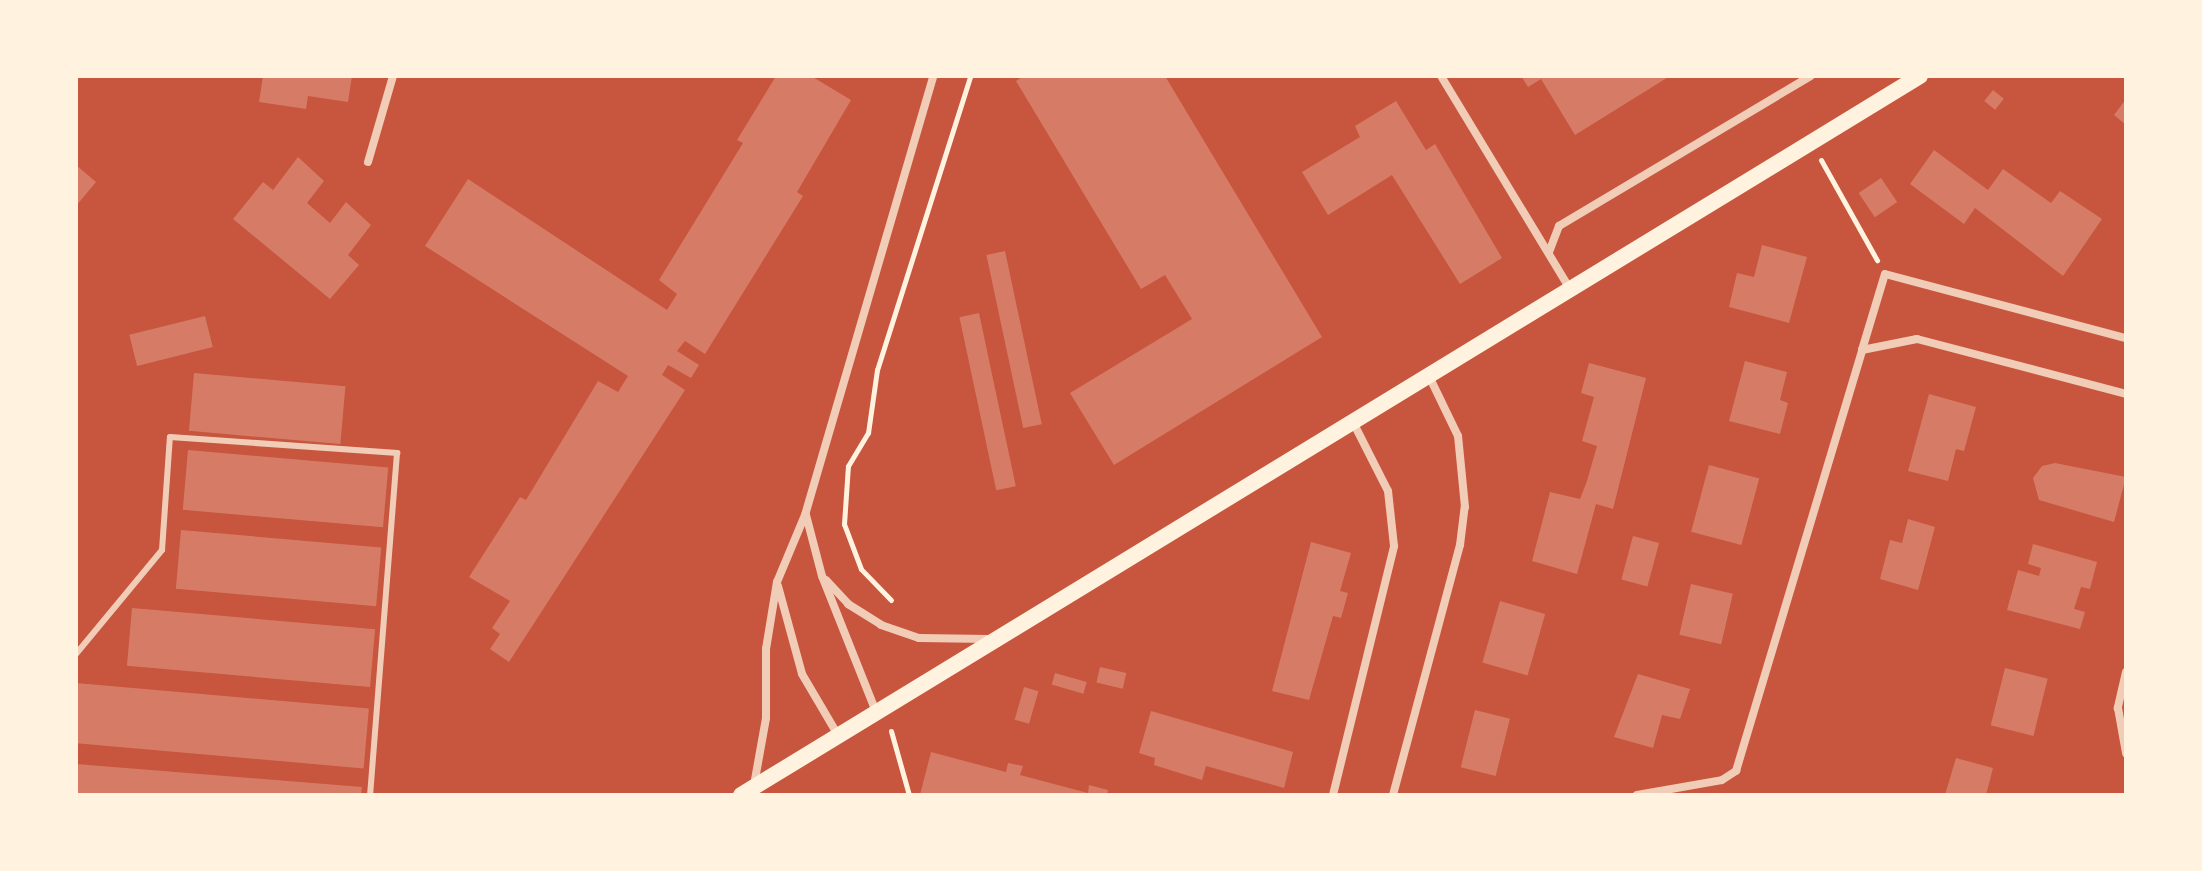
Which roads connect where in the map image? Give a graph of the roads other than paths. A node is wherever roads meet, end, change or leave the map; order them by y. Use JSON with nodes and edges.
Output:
{"nodes":[{"id":1,"x":393,"y":76,"type":"edge"},
{"id":2,"x":933,"y":76,"type":"edge"},
{"id":3,"x":1441,"y":76,"type":"edge"},
{"id":4,"x":1811,"y":76,"type":"edge"},
{"id":5,"x":1920,"y":76,"type":"edge"},
{"id":6,"x":368,"y":162,"type":"dead end"},
{"id":7,"x":1549,"y":252,"type":"junction"},
{"id":8,"x":1570,"y":289,"type":"junction"},
{"id":9,"x":2126,"y":338,"type":"edge"},
{"id":10,"x":1862,"y":350,"type":"junction"},
{"id":11,"x":1428,"y":375,"type":"junction"},
{"id":12,"x":2126,"y":394,"type":"edge"},
{"id":13,"x":1353,"y":421,"type":"junction"},
{"id":14,"x":805,"y":515,"type":"junction"},
{"id":15,"x":822,"y":576,"type":"junction"},
{"id":16,"x":777,"y":582,"type":"junction"},
{"id":17,"x":998,"y":638,"type":"junction"},
{"id":18,"x":76,"y":654,"type":"edge"},
{"id":19,"x":2126,"y":672,"type":"edge"},
{"id":20,"x":880,"y":710,"type":"junction"},
{"id":21,"x":838,"y":735,"type":"junction"},
{"id":22,"x":2126,"y":753,"type":"edge"},
{"id":23,"x":748,"y":791,"type":"edge"},
{"id":24,"x":370,"y":795,"type":"edge"},
{"id":25,"x":1333,"y":795,"type":"edge"},
{"id":26,"x":1393,"y":795,"type":"edge"},
{"id":27,"x":1637,"y":795,"type":"edge"}],
"edges":[{"from":1,"to":6,"type":"street"},
{"from":2,"to":14,"type":"street"},
{"from":3,"to":7,"type":"street"},
{"from":4,"to":7,"type":"street"},
{"from":5,"to":8,"type":"main road"},
{"from":7,"to":8,"type":"street"},
{"from":8,"to":11,"type":"main road"},
{"from":9,"to":10,"type":"street"},
{"from":10,"to":12,"type":"street"},
{"from":10,"to":27,"type":"street"},
{"from":11,"to":13,"type":"main road"},
{"from":11,"to":26,"type":"street"},
{"from":13,"to":17,"type":"main road"},
{"from":13,"to":25,"type":"street"},
{"from":14,"to":15,"type":"street"},
{"from":14,"to":16,"type":"street"},
{"from":15,"to":17,"type":"street"},
{"from":15,"to":20,"type":"street"},
{"from":16,"to":21,"type":"street"},
{"from":16,"to":23,"type":"street"},
{"from":17,"to":20,"type":"main road"},
{"from":18,"to":24,"type":"lane"},
{"from":19,"to":22,"type":"street"},
{"from":20,"to":21,"type":"main road"},
{"from":21,"to":23,"type":"main road"}]}
